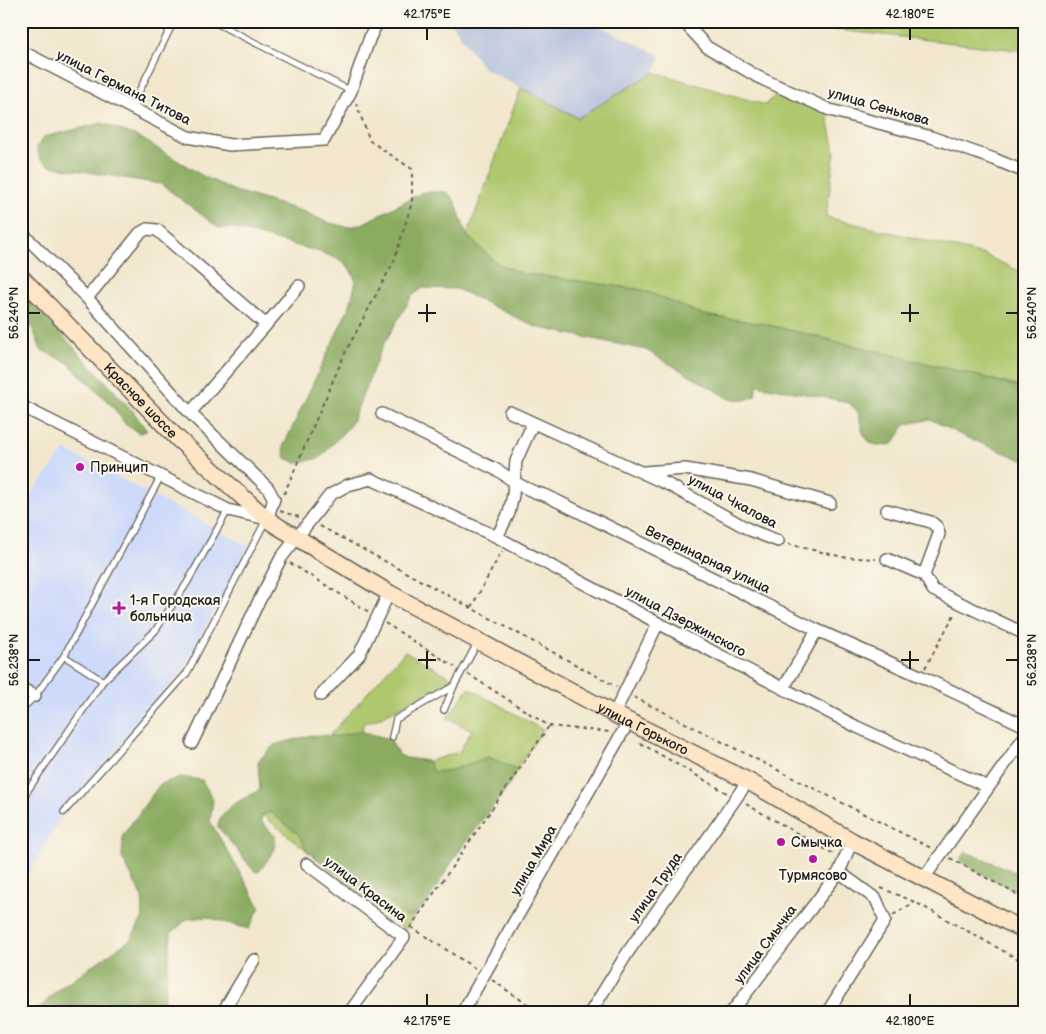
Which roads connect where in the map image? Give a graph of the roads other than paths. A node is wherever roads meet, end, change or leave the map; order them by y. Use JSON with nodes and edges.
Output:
{"nodes":[{"id":1,"x":174,"y":21,"type":"edge"},
{"id":2,"x":212,"y":21,"type":"edge"},
{"id":3,"x":378,"y":21,"type":"edge"},
{"id":4,"x":683,"y":21,"type":"edge"},
{"id":5,"x":21,"y":51,"type":"edge"},
{"id":6,"x":351,"y":91,"type":"junction"},
{"id":7,"x":131,"y":108,"type":"junction"},
{"id":8,"x":1025,"y":172,"type":"edge"},
{"id":9,"x":21,"y":232,"type":"edge"},
{"id":10,"x":21,"y":277,"type":"edge"},
{"id":11,"x":299,"y":286,"type":"dead end"},
{"id":12,"x":87,"y":298,"type":"junction"},
{"id":13,"x":266,"y":325,"type":"junction"},
{"id":14,"x":21,"y":406,"type":"edge"},
{"id":15,"x":510,"y":412,"type":"dead end"},
{"id":16,"x":190,"y":413,"type":"junction"},
{"id":17,"x":382,"y":414,"type":"dead end"},
{"id":18,"x":533,"y":423,"type":"junction"},
{"id":19,"x":641,"y":472,"type":"junction"},
{"id":20,"x":161,"y":476,"type":"junction"},
{"id":21,"x":514,"y":483,"type":"junction"},
{"id":22,"x":830,"y":503,"type":"dead end"},
{"id":23,"x":228,"y":510,"type":"junction"},
{"id":24,"x":887,"y":510,"type":"dead end"},
{"id":25,"x":272,"y":514,"type":"junction"},
{"id":26,"x":296,"y":537,"type":"junction"},
{"id":27,"x":502,"y":539,"type":"junction"},
{"id":28,"x":778,"y":541,"type":"road end"},
{"id":29,"x":887,"y":560,"type":"road end"},
{"id":30,"x":924,"y":574,"type":"junction"},
{"id":31,"x":389,"y":593,"type":"junction"},
{"id":32,"x":658,"y":623,"type":"junction"},
{"id":33,"x":817,"y":630,"type":"junction"},
{"id":34,"x":1025,"y":634,"type":"edge"},
{"id":35,"x":478,"y":641,"type":"junction"},
{"id":36,"x":64,"y":656,"type":"junction"},
{"id":37,"x":103,"y":681,"type":"junction"},
{"id":38,"x":454,"y":686,"type":"junction"},
{"id":39,"x":21,"y":688,"type":"edge"},
{"id":40,"x":783,"y":689,"type":"junction"},
{"id":41,"x":321,"y":695,"type":"dead end"},
{"id":42,"x":35,"y":696,"type":"junction"},
{"id":43,"x":21,"y":710,"type":"edge"},
{"id":44,"x":444,"y":710,"type":"dead end"},
{"id":45,"x":614,"y":714,"type":"junction"},
{"id":46,"x":1025,"y":726,"type":"edge"},
{"id":47,"x":626,"y":727,"type":"junction"},
{"id":48,"x":1025,"y":736,"type":"edge"},
{"id":49,"x":392,"y":737,"type":"dead end"},
{"id":50,"x":192,"y":743,"type":"dead end"},
{"id":51,"x":748,"y":782,"type":"junction"},
{"id":52,"x":988,"y":787,"type":"junction"},
{"id":53,"x":21,"y":800,"type":"edge"},
{"id":54,"x":64,"y":812,"type":"dead end"},
{"id":55,"x":852,"y":841,"type":"junction"},
{"id":56,"x":306,"y":864,"type":"dead end"},
{"id":57,"x":839,"y":872,"type":"junction"},
{"id":58,"x":924,"y":878,"type":"junction"},
{"id":59,"x":1025,"y":932,"type":"edge"},
{"id":60,"x":254,"y":960,"type":"dead end"},
{"id":61,"x":222,"y":1013,"type":"edge"},
{"id":62,"x":348,"y":1013,"type":"edge"},
{"id":63,"x":462,"y":1013,"type":"edge"},
{"id":64,"x":590,"y":1013,"type":"edge"},
{"id":65,"x":731,"y":1013,"type":"edge"},
{"id":66,"x":827,"y":1013,"type":"edge"}],
"edges":[{"from":1,"to":7,"type":"lane"},
{"from":2,"to":6,"type":"lane"},
{"from":3,"to":6,"type":"street","name":"улица Германа Титова"},
{"from":4,"to":8,"type":"street","name":"улица Сенькова"},
{"from":5,"to":7,"type":"street","name":"улица Германа Титова"},
{"from":6,"to":7,"type":"street","name":"улица Германа Титова"},
{"from":9,"to":12,"type":"street"},
{"from":10,"to":25,"type":"main road","name":"Красное шоссе"},
{"from":11,"to":13,"type":"street"},
{"from":12,"to":13,"type":"street"},
{"from":12,"to":16,"type":"street"},
{"from":13,"to":16,"type":"street"},
{"from":14,"to":20,"type":"street"},
{"from":15,"to":18,"type":"street","name":"улица Чкалова"},
{"from":16,"to":25,"type":"street"},
{"from":17,"to":21,"type":"street","name":"Ветеринарная улица"},
{"from":18,"to":19,"type":"street","name":"улица Чкалова"},
{"from":18,"to":21,"type":"street"},
{"from":19,"to":22,"type":"street"},
{"from":19,"to":28,"type":"street","name":"улица Чкалова"},
{"from":20,"to":23,"type":"street"},
{"from":20,"to":36,"type":"lane"},
{"from":21,"to":27,"type":"street"},
{"from":21,"to":33,"type":"street","name":"Ветеринарная улица"},
{"from":23,"to":25,"type":"street"},
{"from":23,"to":37,"type":"lane"},
{"from":24,"to":30,"type":"street"},
{"from":25,"to":26,"type":"main road","name":"улица Горького"},
{"from":25,"to":54,"type":"lane"},
{"from":26,"to":27,"type":"street","name":"улица Дзержинского"},
{"from":26,"to":31,"type":"main road","name":"улица Горького"},
{"from":26,"to":50,"type":"street"},
{"from":27,"to":32,"type":"street","name":"улица Дзержинского"},
{"from":29,"to":30,"type":"street"},
{"from":30,"to":34,"type":"street"},
{"from":31,"to":35,"type":"main road","name":"улица Горького"},
{"from":31,"to":41,"type":"street"},
{"from":32,"to":40,"type":"street","name":"улица Дзержинского"},
{"from":32,"to":45,"type":"street"},
{"from":33,"to":40,"type":"street"},
{"from":33,"to":46,"type":"street","name":"Ветеринарная улица"},
{"from":35,"to":38,"type":"lane"},
{"from":35,"to":45,"type":"main road","name":"улица Горького"},
{"from":36,"to":37,"type":"lane"},
{"from":36,"to":42,"type":"lane"},
{"from":37,"to":53,"type":"lane"},
{"from":38,"to":44,"type":"lane"},
{"from":38,"to":49,"type":"lane"},
{"from":39,"to":42,"type":"street"},
{"from":40,"to":52,"type":"street","name":"улица Дзержинского"},
{"from":42,"to":43,"type":"lane"},
{"from":45,"to":47,"type":"main road","name":"улица Горького"},
{"from":47,"to":51,"type":"main road","name":"улица Горького"},
{"from":47,"to":63,"type":"street","name":"улица Мира"},
{"from":48,"to":52,"type":"street"},
{"from":51,"to":55,"type":"main road","name":"улица Горького"},
{"from":51,"to":64,"type":"street","name":"улица Труда"},
{"from":52,"to":58,"type":"street"},
{"from":55,"to":57,"type":"street","name":"улица Смычка"},
{"from":55,"to":58,"type":"main road","name":"улица Горького"},
{"from":56,"to":62,"type":"street","name":"улица Красина"},
{"from":57,"to":65,"type":"street","name":"улица Смычка"},
{"from":57,"to":66,"type":"street"},
{"from":58,"to":59,"type":"main road","name":"улица Горького"},
{"from":60,"to":61,"type":"street"}]}
